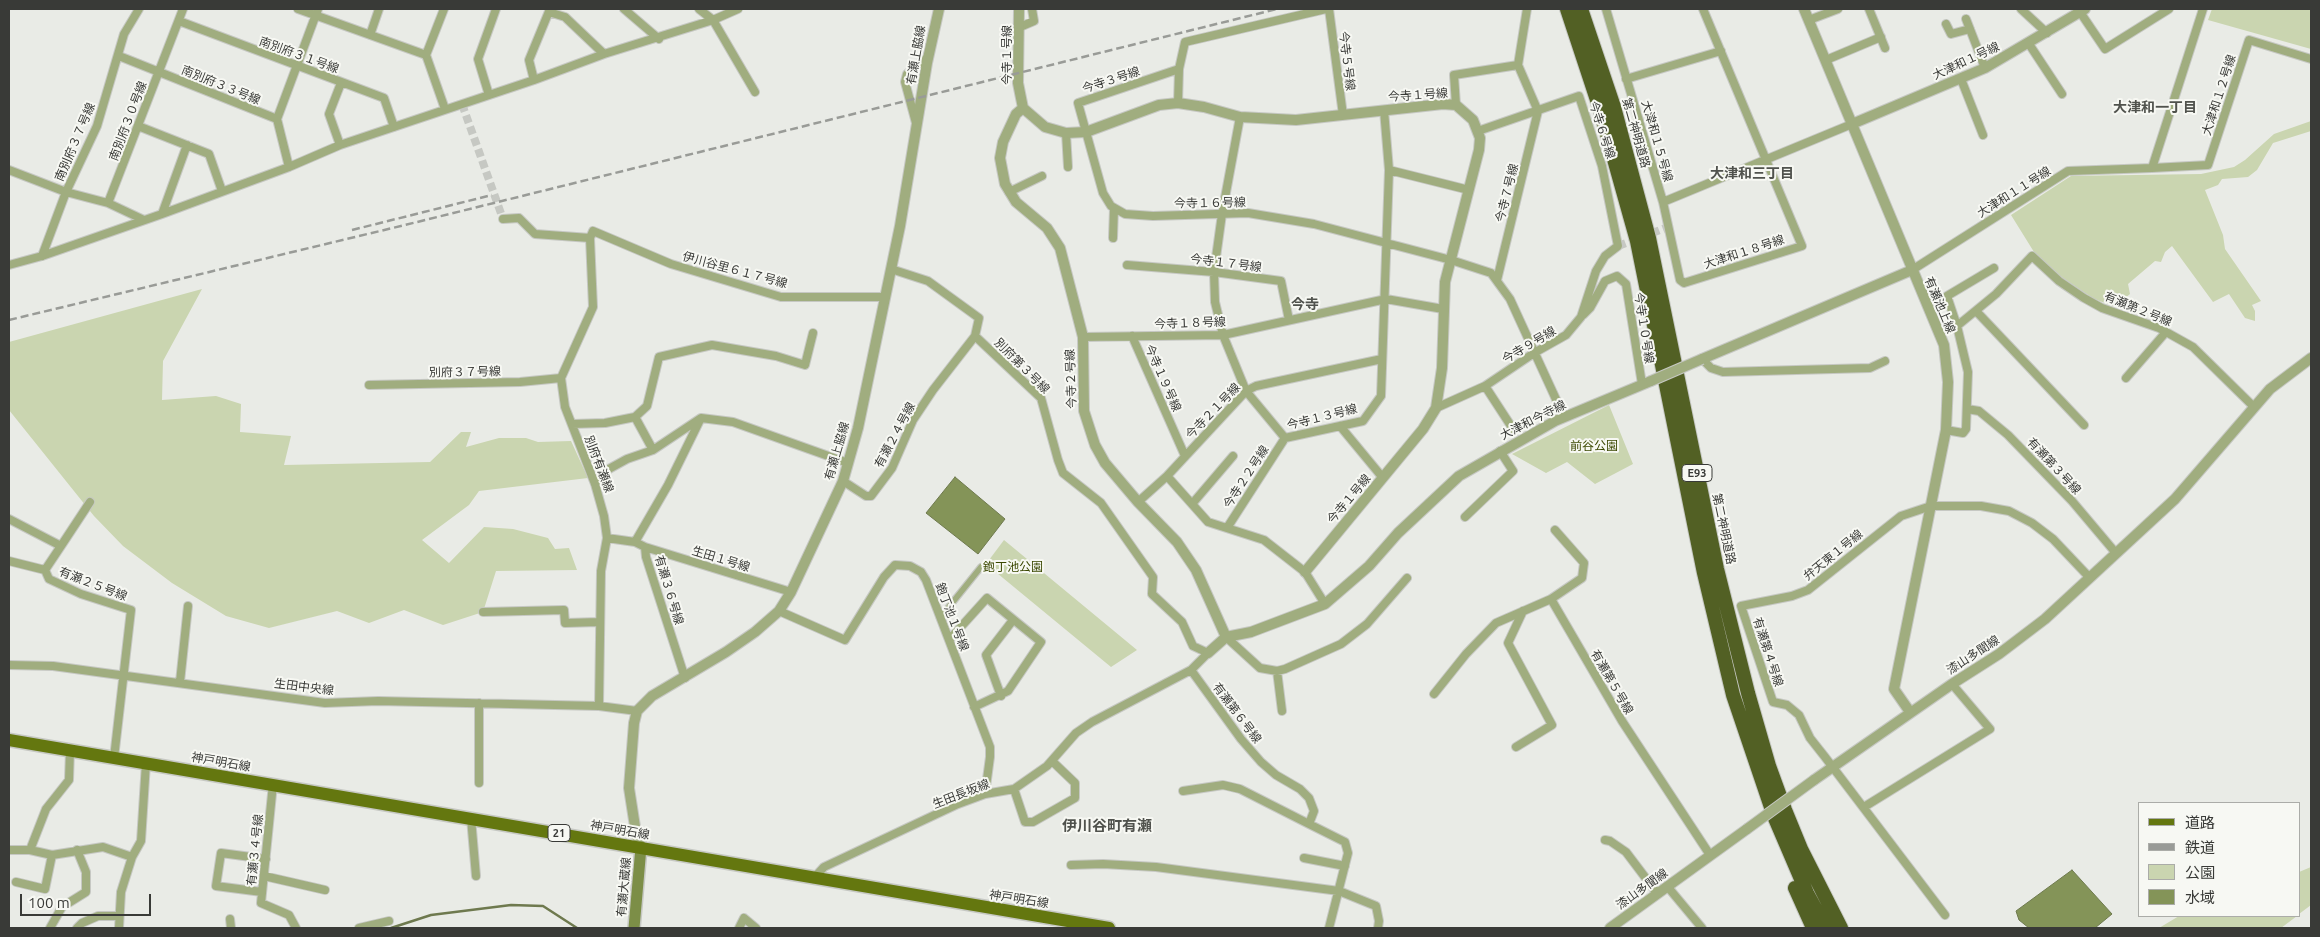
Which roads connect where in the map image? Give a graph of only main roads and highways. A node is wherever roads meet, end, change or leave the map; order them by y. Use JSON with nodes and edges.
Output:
{"nodes":[{"id":1,"x":1567,"y":9,"type":"edge"},
{"id":2,"x":1581,"y":9,"type":"edge"},
{"id":3,"x":1733,"y":695,"type":"junction"},
{"id":4,"x":9,"y":740,"type":"edge"},
{"id":5,"x":641,"y":847,"type":"junction"},
{"id":6,"x":634,"y":928,"type":"edge"},
{"id":7,"x":1109,"y":928,"type":"edge"},
{"id":8,"x":1813,"y":928,"type":"edge"},
{"id":9,"x":1826,"y":928,"type":"edge"},
{"id":10,"x":1840,"y":928,"type":"edge"}],
"edges":[{"from":1,"to":3,"type":"highway","number":"E93"},
{"from":2,"to":10,"type":"highway","name":"第二神明道路","number":"E93"},
{"from":3,"to":8,"type":"highway"},
{"from":3,"to":9,"type":"highway","number":"E93"},
{"from":4,"to":5,"type":"main road","name":"神戸明石線","number":"21"},
{"from":5,"to":6,"type":"main road","name":"有瀬大蔵線"},
{"from":5,"to":7,"type":"main road","name":"神戸明石線","number":"21"}]}
